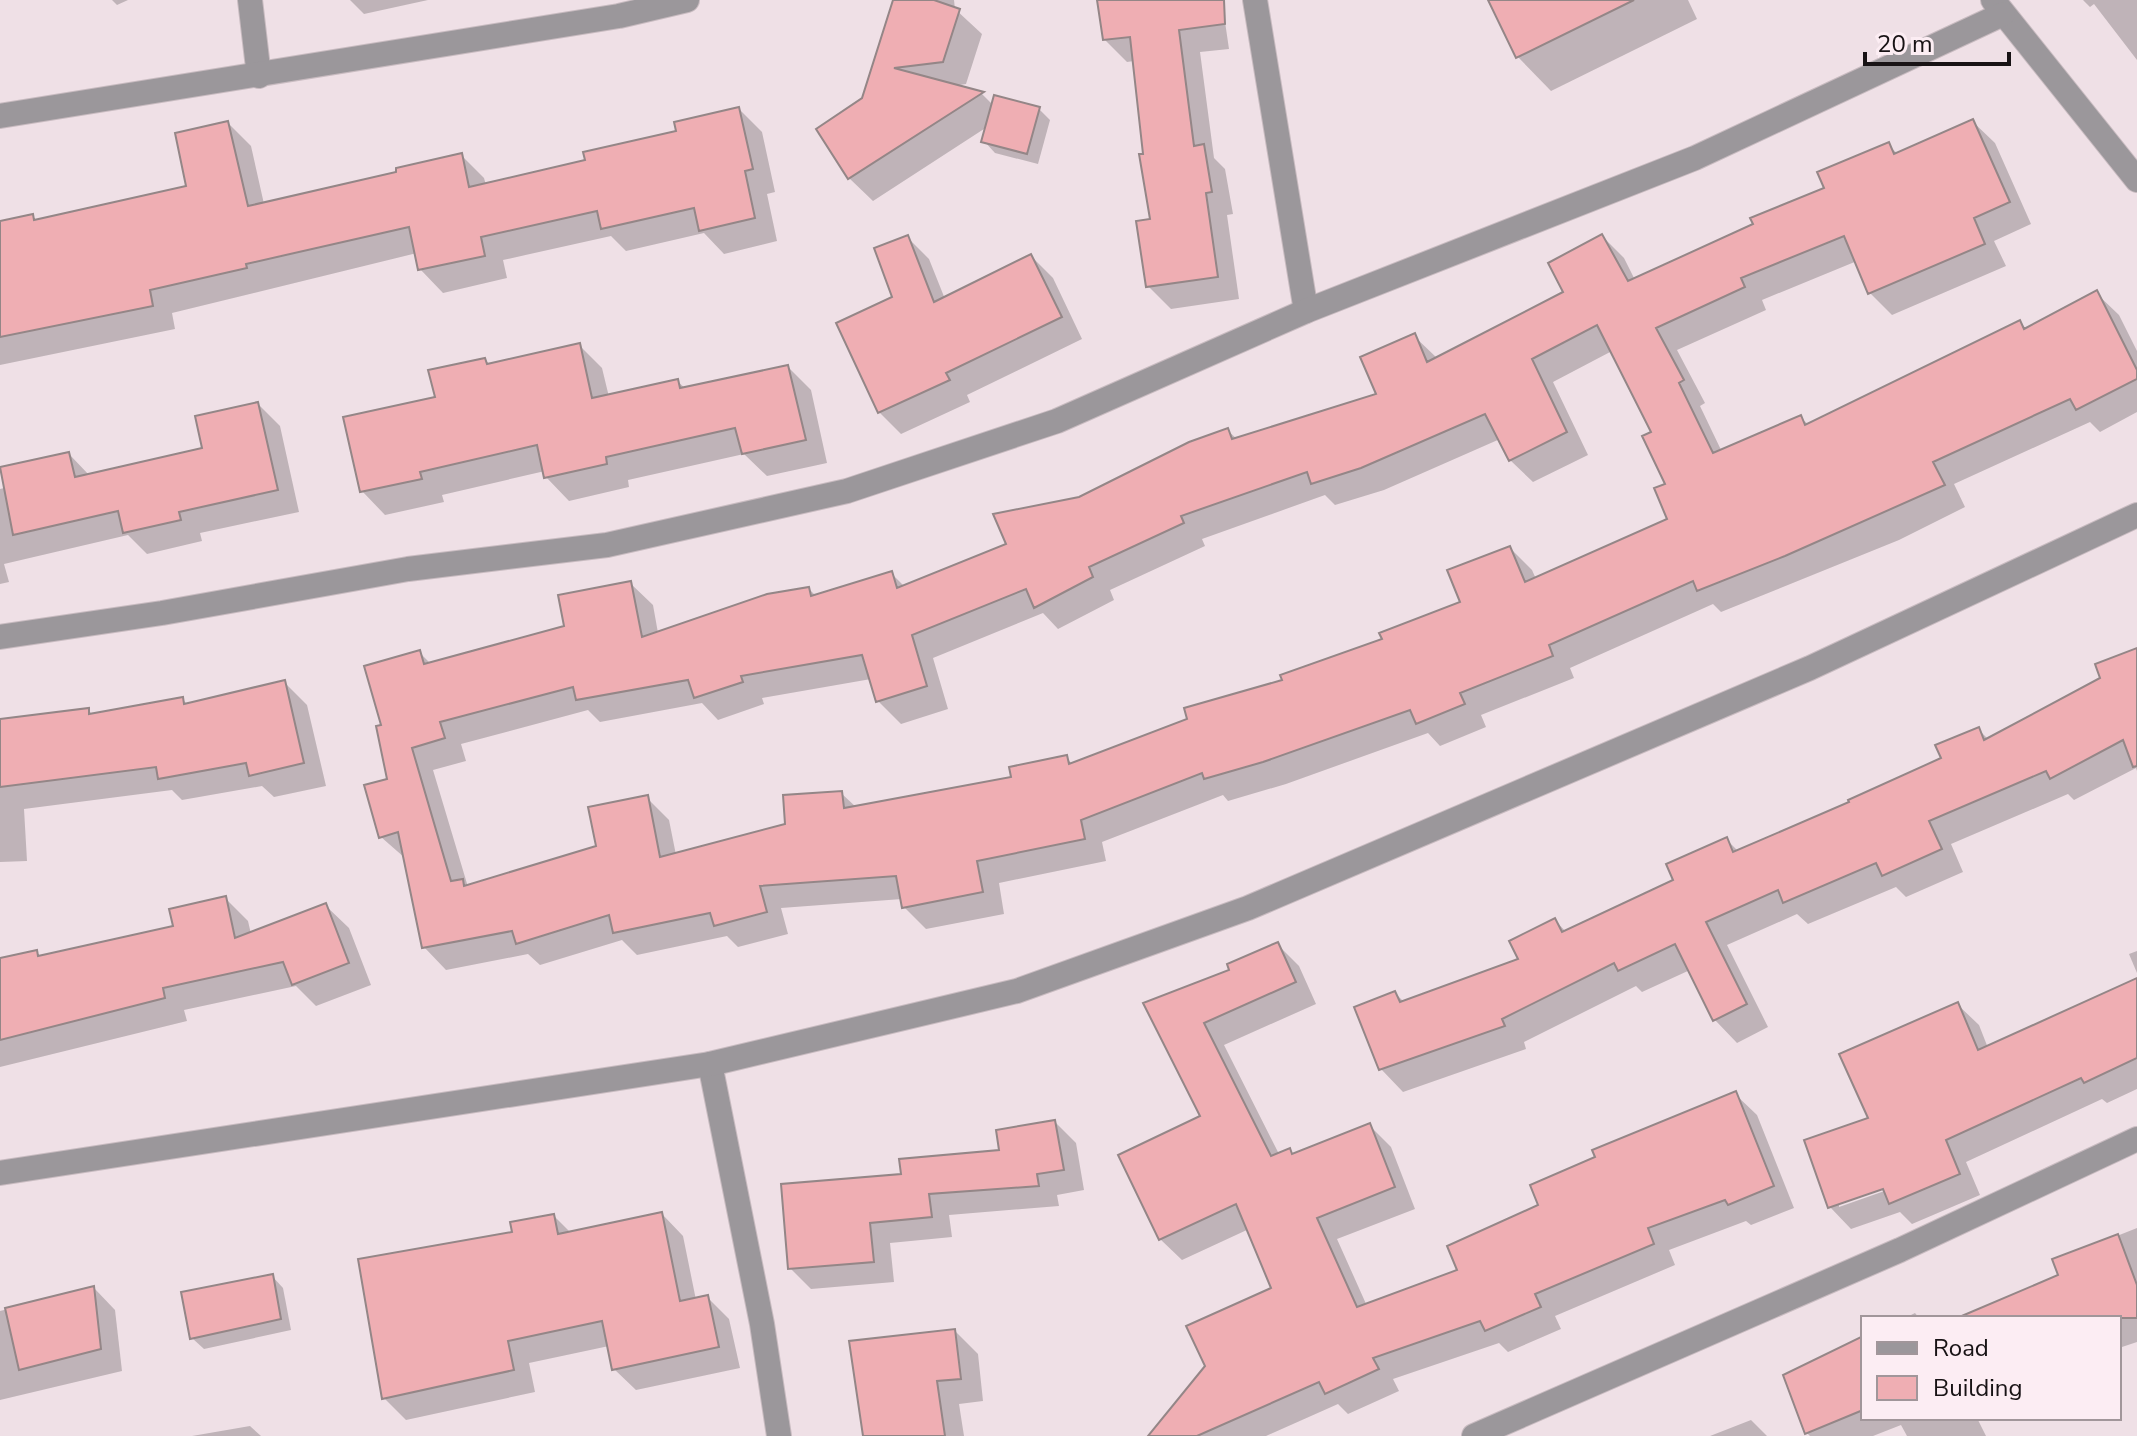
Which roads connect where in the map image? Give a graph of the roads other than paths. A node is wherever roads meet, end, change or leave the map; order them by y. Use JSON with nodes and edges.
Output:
{"nodes":[{"id":1,"x":250,"y":0,"type":"edge"},
{"id":2,"x":687,"y":0,"type":"edge"},
{"id":3,"x":1255,"y":0,"type":"edge"},
{"id":4,"x":1998,"y":7,"type":"edge"},
{"id":5,"x":259,"y":76,"type":"junction"},
{"id":6,"x":0,"y":116,"type":"edge"},
{"id":7,"x":2137,"y":180,"type":"edge"},
{"id":8,"x":1306,"y":311,"type":"junction"},
{"id":9,"x":2137,"y":515,"type":"edge"},
{"id":10,"x":0,"y":637,"type":"edge"},
{"id":11,"x":710,"y":1064,"type":"junction"},
{"id":12,"x":2137,"y":1139,"type":"edge"},
{"id":13,"x":0,"y":1173,"type":"edge"},
{"id":14,"x":779,"y":1436,"type":"edge"},
{"id":15,"x":1474,"y":1436,"type":"edge"}],
"edges":[{"from":1,"to":5,"type":"street"},
{"from":2,"to":5,"type":"street"},
{"from":3,"to":8,"type":"street"},
{"from":4,"to":7,"type":"street"},
{"from":4,"to":8,"type":"street"},
{"from":5,"to":6,"type":"street"},
{"from":8,"to":10,"type":"street"},
{"from":9,"to":11,"type":"street"},
{"from":11,"to":13,"type":"street"},
{"from":11,"to":14,"type":"street"},
{"from":12,"to":15,"type":"street"}]}
